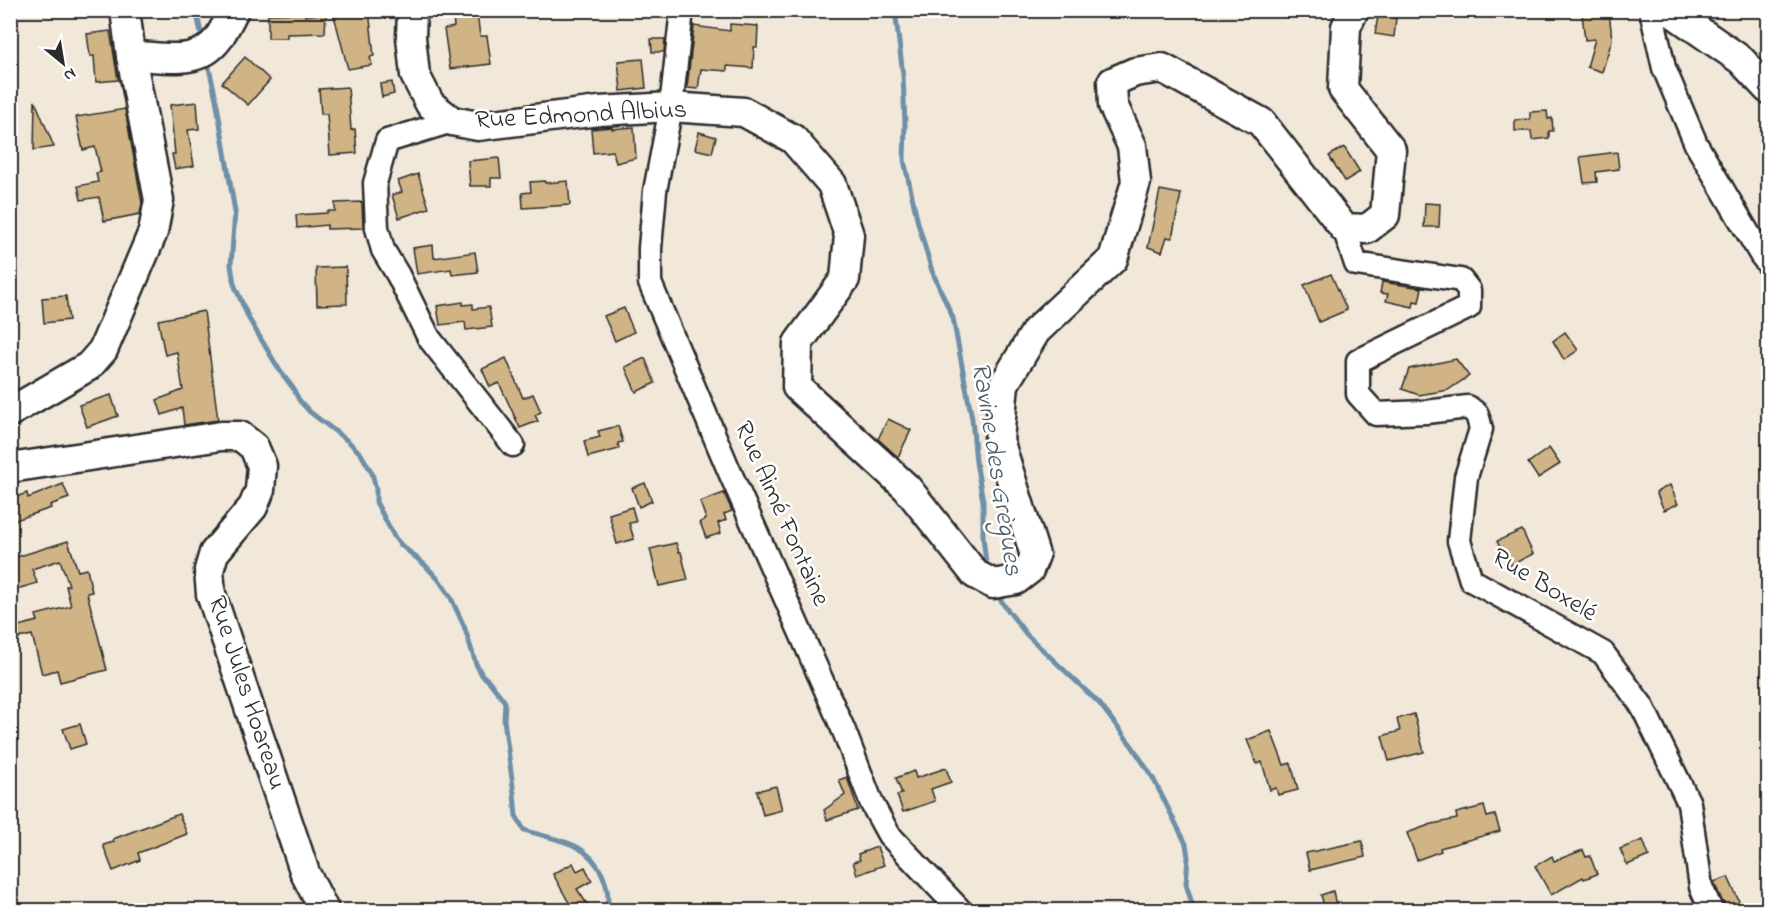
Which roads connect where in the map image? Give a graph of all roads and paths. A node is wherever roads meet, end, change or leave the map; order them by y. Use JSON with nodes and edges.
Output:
{"nodes":[{"id":1,"x":125,"y":10,"type":"edge"},
{"id":2,"x":412,"y":10,"type":"edge"},
{"id":3,"x":682,"y":10,"type":"edge"},
{"id":4,"x":1354,"y":10,"type":"edge"},
{"id":5,"x":1652,"y":10,"type":"edge"},
{"id":6,"x":1669,"y":10,"type":"edge"},
{"id":7,"x":233,"y":12,"type":"edge"},
{"id":8,"x":141,"y":56,"type":"junction"},
{"id":9,"x":1768,"y":89,"type":"edge"},
{"id":10,"x":671,"y":107,"type":"junction"},
{"id":11,"x":452,"y":121,"type":"junction"},
{"id":12,"x":1344,"y":228,"type":"junction"},
{"id":13,"x":1768,"y":264,"type":"edge"},
{"id":14,"x":10,"y":412,"type":"edge"},
{"id":15,"x":513,"y":445,"type":"dead end"},
{"id":16,"x":10,"y":468,"type":"edge"},
{"id":17,"x":324,"y":910,"type":"edge"},
{"id":18,"x":960,"y":910,"type":"edge"},
{"id":19,"x":1711,"y":910,"type":"edge"}],
"edges":[{"from":1,"to":8,"type":"main road"},
{"from":2,"to":11,"type":"main road","name":"Rue Edmond Albius"},
{"from":3,"to":10,"type":"street","name":"Rue Aimé Fontaine"},
{"from":4,"to":12,"type":"main road"},
{"from":5,"to":13,"type":"street"},
{"from":6,"to":9,"type":"main road"},
{"from":7,"to":8,"type":"main road"},
{"from":8,"to":14,"type":"main road"},
{"from":10,"to":11,"type":"main road","name":"Rue Edmond Albius"},
{"from":10,"to":12,"type":"main road","name":"Rue Edmond Albius"},
{"from":10,"to":18,"type":"street","name":"Rue Aimé Fontaine"},
{"from":11,"to":15,"type":"street"},
{"from":12,"to":19,"type":"street","name":"Rue Boxelé"},
{"from":16,"to":17,"type":"main road","name":"Rue Jules Hoareau"}]}
